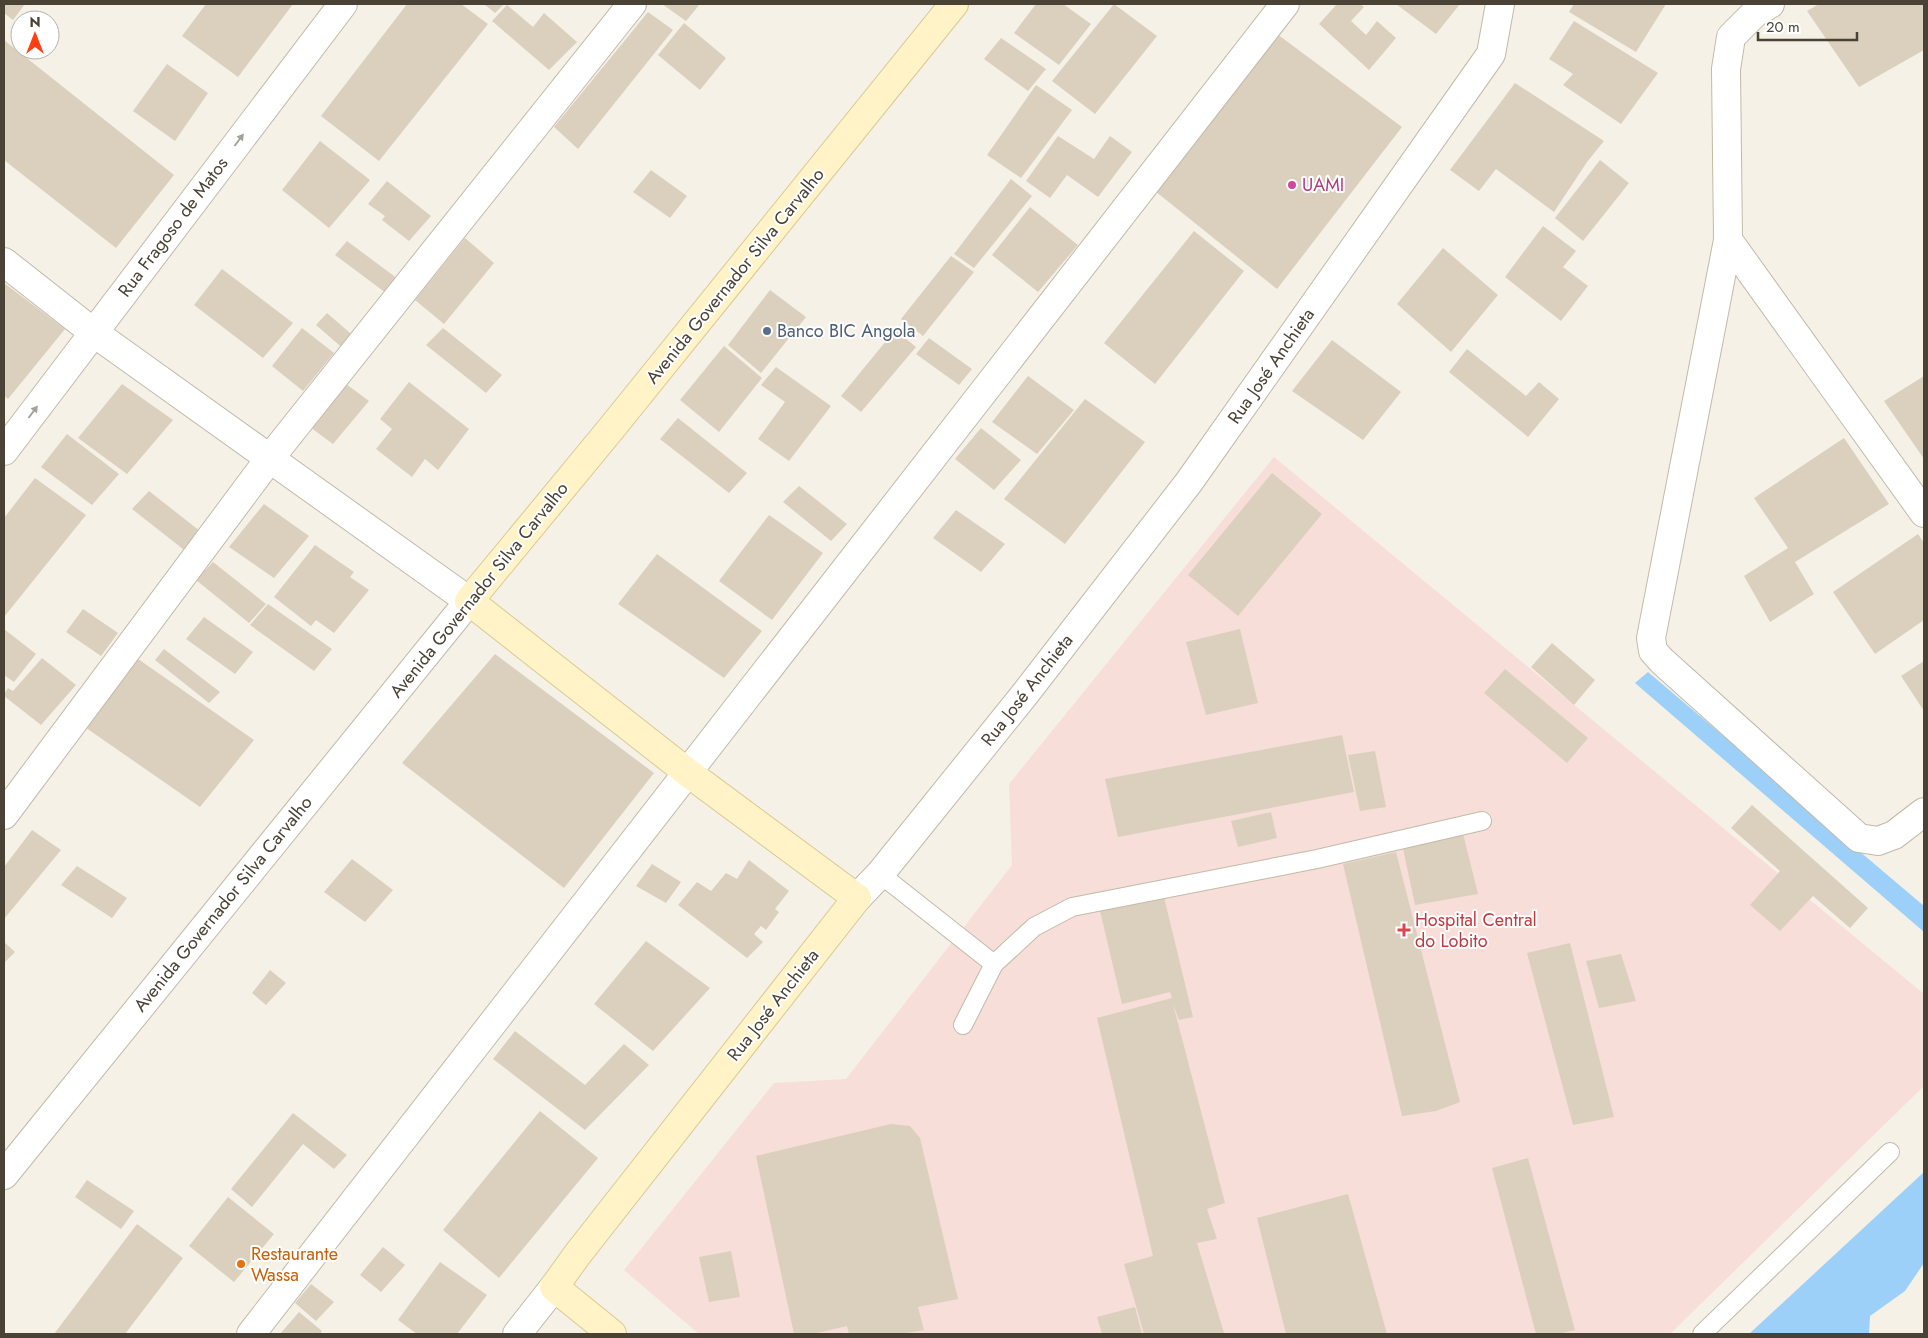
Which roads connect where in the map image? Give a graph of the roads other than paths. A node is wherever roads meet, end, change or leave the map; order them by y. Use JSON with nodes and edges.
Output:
{"nodes":[{"id":1,"x":343,"y":4,"type":"edge"},
{"id":2,"x":632,"y":4,"type":"edge"},
{"id":3,"x":954,"y":4,"type":"edge"},
{"id":4,"x":1285,"y":4,"type":"edge"},
{"id":5,"x":1500,"y":4,"type":"edge"},
{"id":6,"x":1770,"y":4,"type":"edge"},
{"id":7,"x":1728,"y":240,"type":"junction"},
{"id":8,"x":4,"y":262,"type":"edge"},
{"id":9,"x":94,"y":332,"type":"junction"},
{"id":10,"x":4,"y":451,"type":"edge"},
{"id":11,"x":270,"y":458,"type":"junction"},
{"id":12,"x":1924,"y":513,"type":"edge"},
{"id":13,"x":469,"y":601,"type":"junction"},
{"id":14,"x":687,"y":772,"type":"junction"},
{"id":15,"x":1924,"y":812,"type":"edge"},
{"id":16,"x":4,"y":814,"type":"edge"},
{"id":17,"x":1482,"y":822,"type":"dead end"},
{"id":18,"x":880,"y":874,"type":"junction"},
{"id":19,"x":857,"y":898,"type":"junction"},
{"id":20,"x":994,"y":964,"type":"junction"},
{"id":21,"x":963,"y":1025,"type":"dead end"},
{"id":22,"x":1890,"y":1152,"type":"dead end"},
{"id":23,"x":4,"y":1175,"type":"edge"},
{"id":24,"x":554,"y":1287,"type":"junction"},
{"id":25,"x":251,"y":1334,"type":"edge"},
{"id":26,"x":517,"y":1334,"type":"edge"},
{"id":27,"x":612,"y":1334,"type":"edge"},
{"id":28,"x":1702,"y":1334,"type":"edge"}],
"edges":[{"from":9,"to":1,"type":"street","name":"Rua Fragoso de Matos","one_way":true},
{"from":2,"to":11,"type":"street"},
{"from":3,"to":13,"type":"street","name":"Avenida Governador Silva Carvalho"},
{"from":4,"to":14,"type":"street"},
{"from":5,"to":18,"type":"street","name":"Rua José Anchieta"},
{"from":6,"to":7,"type":"street"},
{"from":7,"to":12,"type":"street"},
{"from":7,"to":15,"type":"street"},
{"from":8,"to":9,"type":"street"},
{"from":10,"to":9,"type":"street","name":"Rua Fragoso de Matos","one_way":true},
{"from":9,"to":11,"type":"street"},
{"from":11,"to":13,"type":"street"},
{"from":11,"to":16,"type":"street"},
{"from":13,"to":14,"type":"street"},
{"from":13,"to":23,"type":"street","name":"Avenida Governador Silva Carvalho"},
{"from":14,"to":19,"type":"street"},
{"from":14,"to":25,"type":"street"},
{"from":17,"to":20,"type":"lane"},
{"from":18,"to":19,"type":"street","name":"Rua José Anchieta"},
{"from":18,"to":20,"type":"lane"},
{"from":19,"to":24,"type":"street","name":"Rua José Anchieta"},
{"from":20,"to":21,"type":"lane"},
{"from":22,"to":28,"type":"lane"},
{"from":24,"to":26,"type":"street"},
{"from":24,"to":27,"type":"street"}]}
